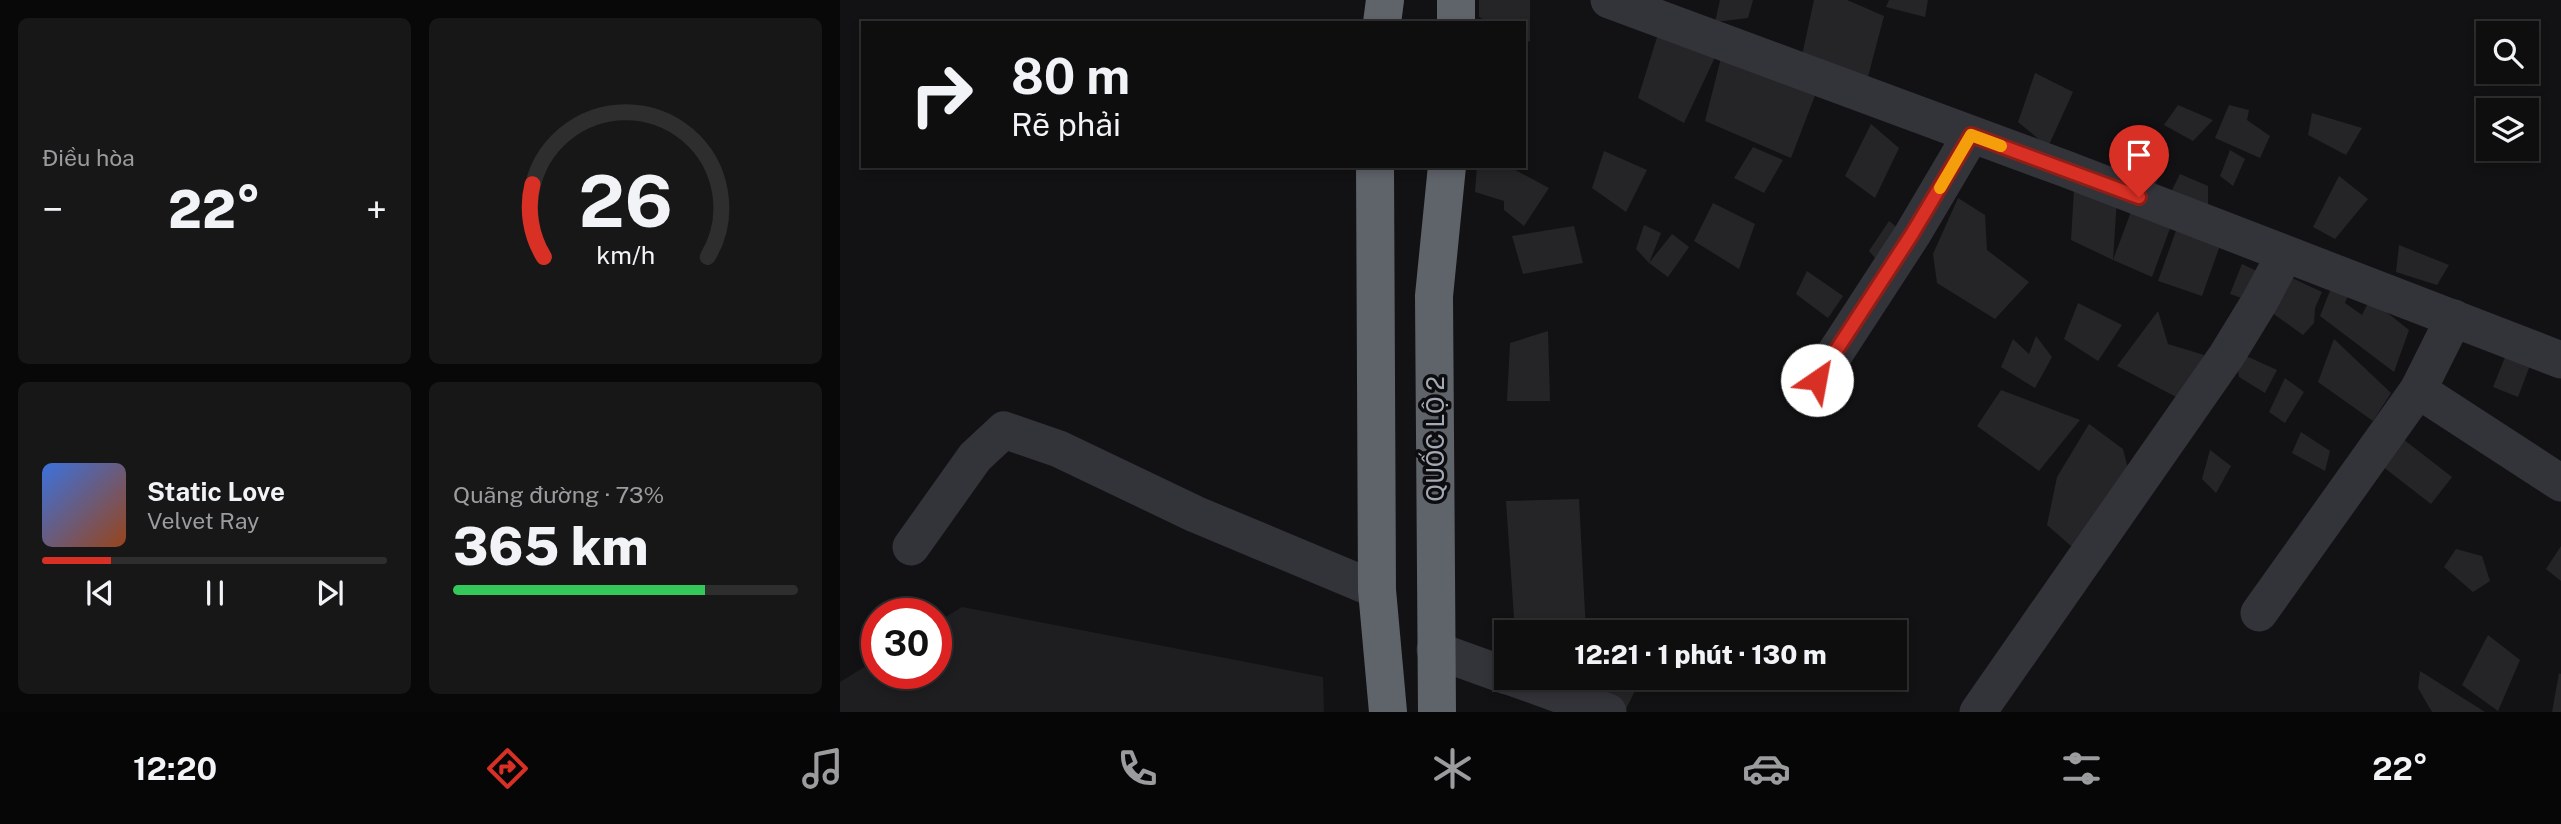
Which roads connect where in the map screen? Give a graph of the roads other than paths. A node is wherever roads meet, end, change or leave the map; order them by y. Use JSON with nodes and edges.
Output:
{"nodes":[{"id":1,"x":1385,"y":0,"type":"edge"},
{"id":2,"x":1456,"y":0,"type":"edge"},
{"id":3,"x":1609,"y":0,"type":"edge"},
{"id":4,"x":1382,"y":21,"type":"edge"},
{"id":5,"x":1456,"y":21,"type":"edge"},
{"id":6,"x":1971,"y":135,"type":"junction"},
{"id":7,"x":1375,"y":168,"type":"edge"},
{"id":8,"x":1447,"y":168,"type":"edge"},
{"id":9,"x":2285,"y":254,"type":"junction"},
{"id":10,"x":2454,"y":318,"type":"junction"},
{"id":11,"x":2561,"y":360,"type":"edge"},
{"id":12,"x":1817,"y":380,"type":"dead end"},
{"id":13,"x":2418,"y":390,"type":"junction"},
{"id":14,"x":2561,"y":483,"type":"edge"},
{"id":15,"x":911,"y":547,"type":"dead end"},
{"id":16,"x":1377,"y":590,"type":"junction"},
{"id":17,"x":2259,"y":612,"type":"dead end"},
{"id":18,"x":1435,"y":650,"type":"junction"},
{"id":19,"x":1494,"y":671,"type":"edge"},
{"id":20,"x":1548,"y":690,"type":"edge"},
{"id":21,"x":1388,"y":712,"type":"edge"},
{"id":22,"x":1437,"y":712,"type":"edge"},
{"id":23,"x":1608,"y":712,"type":"edge"},
{"id":24,"x":1978,"y":712,"type":"edge"}],
"edges":[{"from":1,"to":4,"type":"highway"},
{"from":2,"to":5,"type":"highway"},
{"from":3,"to":6,"type":"street"},
{"from":6,"to":9,"type":"street"},
{"from":6,"to":12,"type":"street"},
{"from":7,"to":16,"type":"highway"},
{"from":8,"to":18,"type":"highway","name":"QUỐC LỘ 2"},
{"from":9,"to":10,"type":"street"},
{"from":9,"to":24,"type":"street"},
{"from":10,"to":11,"type":"street"},
{"from":10,"to":13,"type":"street"},
{"from":13,"to":14,"type":"street"},
{"from":13,"to":17,"type":"street"},
{"from":15,"to":16,"type":"street"},
{"from":16,"to":21,"type":"highway"},
{"from":18,"to":19,"type":"street"},
{"from":18,"to":22,"type":"highway","name":"QUỐC LỘ 2"},
{"from":20,"to":23,"type":"street"}]}
